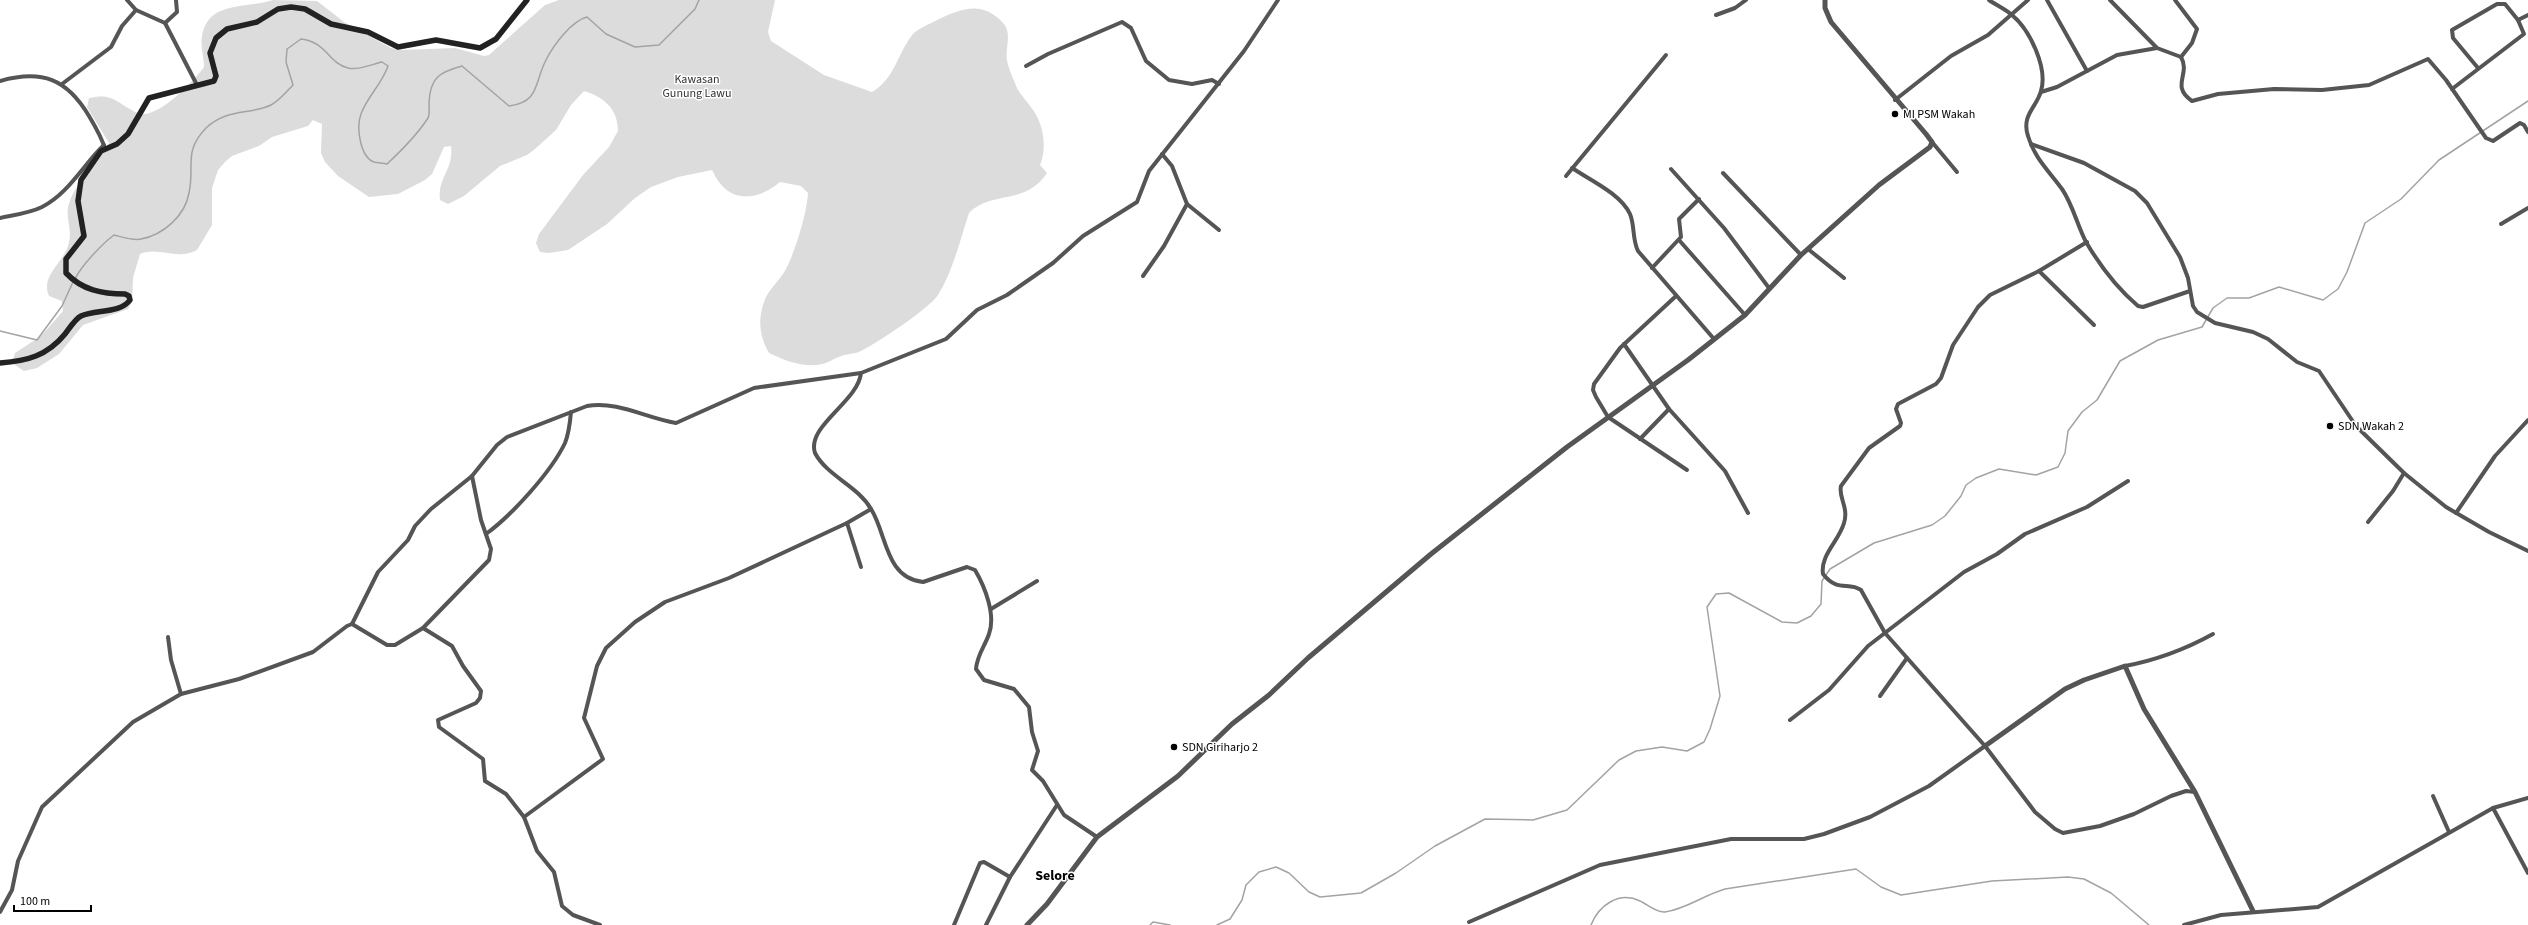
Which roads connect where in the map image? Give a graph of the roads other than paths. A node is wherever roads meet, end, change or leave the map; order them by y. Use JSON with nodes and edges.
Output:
{"nodes":[{"id":1,"x":127,"y":0,"type":"edge"},
{"id":2,"x":176,"y":0,"type":"edge"},
{"id":3,"x":527,"y":0,"type":"edge"},
{"id":4,"x":1278,"y":0,"type":"edge"},
{"id":5,"x":1746,"y":0,"type":"edge"},
{"id":6,"x":1825,"y":0,"type":"edge"},
{"id":7,"x":1989,"y":0,"type":"edge"},
{"id":8,"x":2028,"y":0,"type":"edge"},
{"id":9,"x":2047,"y":0,"type":"edge"},
{"id":10,"x":2110,"y":0,"type":"edge"},
{"id":11,"x":2175,"y":0,"type":"edge"},
{"id":12,"x":136,"y":10,"type":"junction"},
{"id":13,"x":2011,"y":14,"type":"junction"},
{"id":14,"x":1716,"y":15,"type":"dead end"},
{"id":15,"x":2528,"y":15,"type":"edge"},
{"id":16,"x":2518,"y":20,"type":"junction"},
{"id":17,"x":165,"y":23,"type":"junction"},
{"id":18,"x":2157,"y":48,"type":"junction"},
{"id":19,"x":1666,"y":55,"type":"dead end"},
{"id":20,"x":2181,"y":57,"type":"junction"},
{"id":21,"x":1026,"y":66,"type":"dead end"},
{"id":22,"x":2478,"y":68,"type":"junction"},
{"id":23,"x":2087,"y":70,"type":"junction"},
{"id":24,"x":0,"y":81,"type":"edge"},
{"id":25,"x":62,"y":84,"type":"junction"},
{"id":26,"x":1218,"y":84,"type":"junction"},
{"id":27,"x":197,"y":85,"type":"junction"},
{"id":28,"x":2452,"y":89,"type":"junction"},
{"id":29,"x":2041,"y":92,"type":"junction"},
{"id":30,"x":1895,"y":100,"type":"junction"},
{"id":31,"x":2528,"y":132,"type":"edge"},
{"id":32,"x":1932,"y":142,"type":"junction"},
{"id":33,"x":2031,"y":144,"type":"junction"},
{"id":34,"x":104,"y":147,"type":"junction"},
{"id":35,"x":1162,"y":154,"type":"junction"},
{"id":36,"x":1572,"y":168,"type":"junction"},
{"id":37,"x":1671,"y":169,"type":"dead end"},
{"id":38,"x":1957,"y":172,"type":"dead end"},
{"id":39,"x":1723,"y":173,"type":"dead end"},
{"id":40,"x":1566,"y":176,"type":"dead end"},
{"id":41,"x":1699,"y":199,"type":"junction"},
{"id":42,"x":1187,"y":204,"type":"junction"},
{"id":43,"x":2528,"y":208,"type":"edge"},
{"id":44,"x":0,"y":218,"type":"edge"},
{"id":45,"x":2502,"y":224,"type":"dead end"},
{"id":46,"x":1219,"y":230,"type":"dead end"},
{"id":47,"x":1679,"y":240,"type":"junction"},
{"id":48,"x":2087,"y":242,"type":"junction"},
{"id":49,"x":1808,"y":249,"type":"junction"},
{"id":50,"x":1801,"y":255,"type":"junction"},
{"id":51,"x":1652,"y":268,"type":"junction"},
{"id":52,"x":2039,"y":271,"type":"junction"},
{"id":53,"x":1143,"y":276,"type":"dead end"},
{"id":54,"x":1844,"y":278,"type":"dead end"},
{"id":55,"x":1769,"y":288,"type":"junction"},
{"id":56,"x":2190,"y":291,"type":"junction"},
{"id":57,"x":1676,"y":296,"type":"junction"},
{"id":58,"x":1745,"y":315,"type":"junction"},
{"id":59,"x":2094,"y":325,"type":"dead end"},
{"id":60,"x":1714,"y":339,"type":"junction"},
{"id":61,"x":1624,"y":344,"type":"junction"},
{"id":62,"x":0,"y":363,"type":"edge"},
{"id":63,"x":861,"y":373,"type":"junction"},
{"id":64,"x":1652,"y":385,"type":"junction"},
{"id":65,"x":1669,"y":408,"type":"junction"},
{"id":66,"x":571,"y":412,"type":"junction"},
{"id":67,"x":1608,"y":417,"type":"junction"},
{"id":68,"x":2528,"y":420,"type":"edge"},
{"id":69,"x":1640,"y":439,"type":"junction"},
{"id":70,"x":1686,"y":470,"type":"dead end"},
{"id":71,"x":2404,"y":474,"type":"junction"},
{"id":72,"x":472,"y":476,"type":"junction"},
{"id":73,"x":2128,"y":481,"type":"dead end"},
{"id":74,"x":871,"y":509,"type":"junction"},
{"id":75,"x":1748,"y":513,"type":"dead end"},
{"id":76,"x":2456,"y":513,"type":"junction"},
{"id":77,"x":2368,"y":522,"type":"dead end"},
{"id":78,"x":847,"y":523,"type":"junction"},
{"id":79,"x":486,"y":534,"type":"junction"},
{"id":80,"x":2528,"y":551,"type":"edge"},
{"id":81,"x":861,"y":567,"type":"dead end"},
{"id":82,"x":1037,"y":581,"type":"dead end"},
{"id":83,"x":991,"y":609,"type":"junction"},
{"id":84,"x":352,"y":624,"type":"junction"},
{"id":85,"x":423,"y":628,"type":"junction"},
{"id":86,"x":1885,"y":633,"type":"junction"},
{"id":87,"x":2213,"y":634,"type":"dead end"},
{"id":88,"x":168,"y":637,"type":"dead end"},
{"id":89,"x":1907,"y":658,"type":"junction"},
{"id":90,"x":2125,"y":666,"type":"junction"},
{"id":91,"x":181,"y":694,"type":"junction"},
{"id":92,"x":1880,"y":696,"type":"dead end"},
{"id":93,"x":1790,"y":720,"type":"dead end"},
{"id":94,"x":1985,"y":746,"type":"junction"},
{"id":95,"x":2194,"y":792,"type":"junction"},
{"id":96,"x":2433,"y":796,"type":"dead end"},
{"id":97,"x":2528,"y":798,"type":"edge"},
{"id":98,"x":1057,"y":805,"type":"junction"},
{"id":99,"x":2493,"y":808,"type":"junction"},
{"id":100,"x":524,"y":818,"type":"junction"},
{"id":101,"x":2450,"y":832,"type":"junction"},
{"id":102,"x":1097,"y":837,"type":"junction"},
{"id":103,"x":2528,"y":873,"type":"edge"},
{"id":104,"x":1010,"y":877,"type":"junction"},
{"id":105,"x":2253,"y":911,"type":"junction"},
{"id":106,"x":0,"y":912,"type":"edge"},
{"id":107,"x":1469,"y":922,"type":"dead end"},
{"id":108,"x":600,"y":925,"type":"edge"},
{"id":109,"x":954,"y":925,"type":"edge"},
{"id":110,"x":986,"y":925,"type":"edge"},
{"id":111,"x":1027,"y":925,"type":"edge"},
{"id":112,"x":2184,"y":925,"type":"edge"}],
"edges":[{"from":1,"to":12,"type":"street"},
{"from":2,"to":17,"type":"street"},
{"from":3,"to":27,"type":"main road"},
{"from":4,"to":26,"type":"street"},
{"from":5,"to":14,"type":"street"},
{"from":6,"to":30,"type":"street"},
{"from":7,"to":13,"type":"street"},
{"from":8,"to":13,"type":"street"},
{"from":9,"to":23,"type":"street"},
{"from":10,"to":18,"type":"street"},
{"from":11,"to":20,"type":"street"},
{"from":12,"to":17,"type":"street"},
{"from":12,"to":25,"type":"street"},
{"from":13,"to":29,"type":"street"},
{"from":13,"to":30,"type":"street"},
{"from":15,"to":16,"type":"street"},
{"from":16,"to":22,"type":"street"},
{"from":16,"to":22,"type":"street"},
{"from":17,"to":27,"type":"street"},
{"from":18,"to":20,"type":"street"},
{"from":18,"to":23,"type":"street"},
{"from":19,"to":36,"type":"street"},
{"from":20,"to":28,"type":"street"},
{"from":21,"to":26,"type":"street"},
{"from":22,"to":28,"type":"street"},
{"from":23,"to":29,"type":"street"},
{"from":24,"to":25,"type":"street"},
{"from":25,"to":34,"type":"street"},
{"from":26,"to":35,"type":"street"},
{"from":27,"to":34,"type":"main road"},
{"from":28,"to":31,"type":"street"},
{"from":29,"to":33,"type":"street"},
{"from":30,"to":32,"type":"street"},
{"from":32,"to":38,"type":"street"},
{"from":32,"to":49,"type":"street"},
{"from":33,"to":48,"type":"street"},
{"from":33,"to":56,"type":"street"},
{"from":34,"to":44,"type":"street"},
{"from":34,"to":62,"type":"main road"},
{"from":35,"to":42,"type":"street"},
{"from":35,"to":63,"type":"street"},
{"from":36,"to":40,"type":"street"},
{"from":36,"to":51,"type":"street"},
{"from":37,"to":41,"type":"street"},
{"from":39,"to":50,"type":"street"},
{"from":41,"to":47,"type":"street"},
{"from":41,"to":55,"type":"street"},
{"from":42,"to":46,"type":"street"},
{"from":42,"to":53,"type":"street"},
{"from":43,"to":45,"type":"street"},
{"from":47,"to":51,"type":"street"},
{"from":47,"to":58,"type":"street"},
{"from":48,"to":52,"type":"street"},
{"from":48,"to":56,"type":"street"},
{"from":49,"to":50,"type":"street"},
{"from":49,"to":54,"type":"street"},
{"from":50,"to":55,"type":"street"},
{"from":51,"to":57,"type":"street"},
{"from":52,"to":59,"type":"street"},
{"from":52,"to":86,"type":"street"},
{"from":55,"to":58,"type":"street"},
{"from":56,"to":71,"type":"street"},
{"from":57,"to":60,"type":"street"},
{"from":57,"to":61,"type":"street"},
{"from":58,"to":60,"type":"street"},
{"from":60,"to":64,"type":"street"},
{"from":61,"to":64,"type":"street"},
{"from":61,"to":67,"type":"street"},
{"from":63,"to":66,"type":"street"},
{"from":63,"to":74,"type":"street"},
{"from":64,"to":65,"type":"street"},
{"from":64,"to":67,"type":"street"},
{"from":65,"to":69,"type":"street"},
{"from":65,"to":75,"type":"street"},
{"from":66,"to":72,"type":"street"},
{"from":66,"to":79,"type":"street"},
{"from":67,"to":69,"type":"street"},
{"from":67,"to":102,"type":"street"},
{"from":68,"to":76,"type":"street"},
{"from":69,"to":70,"type":"street"},
{"from":71,"to":76,"type":"street"},
{"from":71,"to":77,"type":"street"},
{"from":72,"to":79,"type":"street"},
{"from":72,"to":84,"type":"street"},
{"from":73,"to":86,"type":"street"},
{"from":74,"to":78,"type":"street"},
{"from":74,"to":83,"type":"street"},
{"from":76,"to":80,"type":"street"},
{"from":78,"to":81,"type":"street"},
{"from":78,"to":100,"type":"street"},
{"from":79,"to":85,"type":"street"},
{"from":82,"to":83,"type":"street"},
{"from":83,"to":98,"type":"street"},
{"from":84,"to":85,"type":"street"},
{"from":84,"to":91,"type":"street"},
{"from":85,"to":100,"type":"street"},
{"from":86,"to":89,"type":"street"},
{"from":86,"to":93,"type":"street"},
{"from":87,"to":90,"type":"street"},
{"from":88,"to":91,"type":"street"},
{"from":89,"to":92,"type":"street"},
{"from":89,"to":94,"type":"street"},
{"from":90,"to":94,"type":"street"},
{"from":90,"to":95,"type":"street"},
{"from":91,"to":106,"type":"street"},
{"from":94,"to":95,"type":"street"},
{"from":94,"to":107,"type":"street"},
{"from":95,"to":105,"type":"street"},
{"from":96,"to":101,"type":"street"},
{"from":97,"to":99,"type":"street"},
{"from":98,"to":102,"type":"street"},
{"from":98,"to":104,"type":"street"},
{"from":99,"to":101,"type":"street"},
{"from":99,"to":103,"type":"street"},
{"from":100,"to":108,"type":"street"},
{"from":101,"to":105,"type":"street"},
{"from":102,"to":111,"type":"street"},
{"from":104,"to":109,"type":"street"},
{"from":104,"to":110,"type":"street"},
{"from":105,"to":112,"type":"street"}]}
